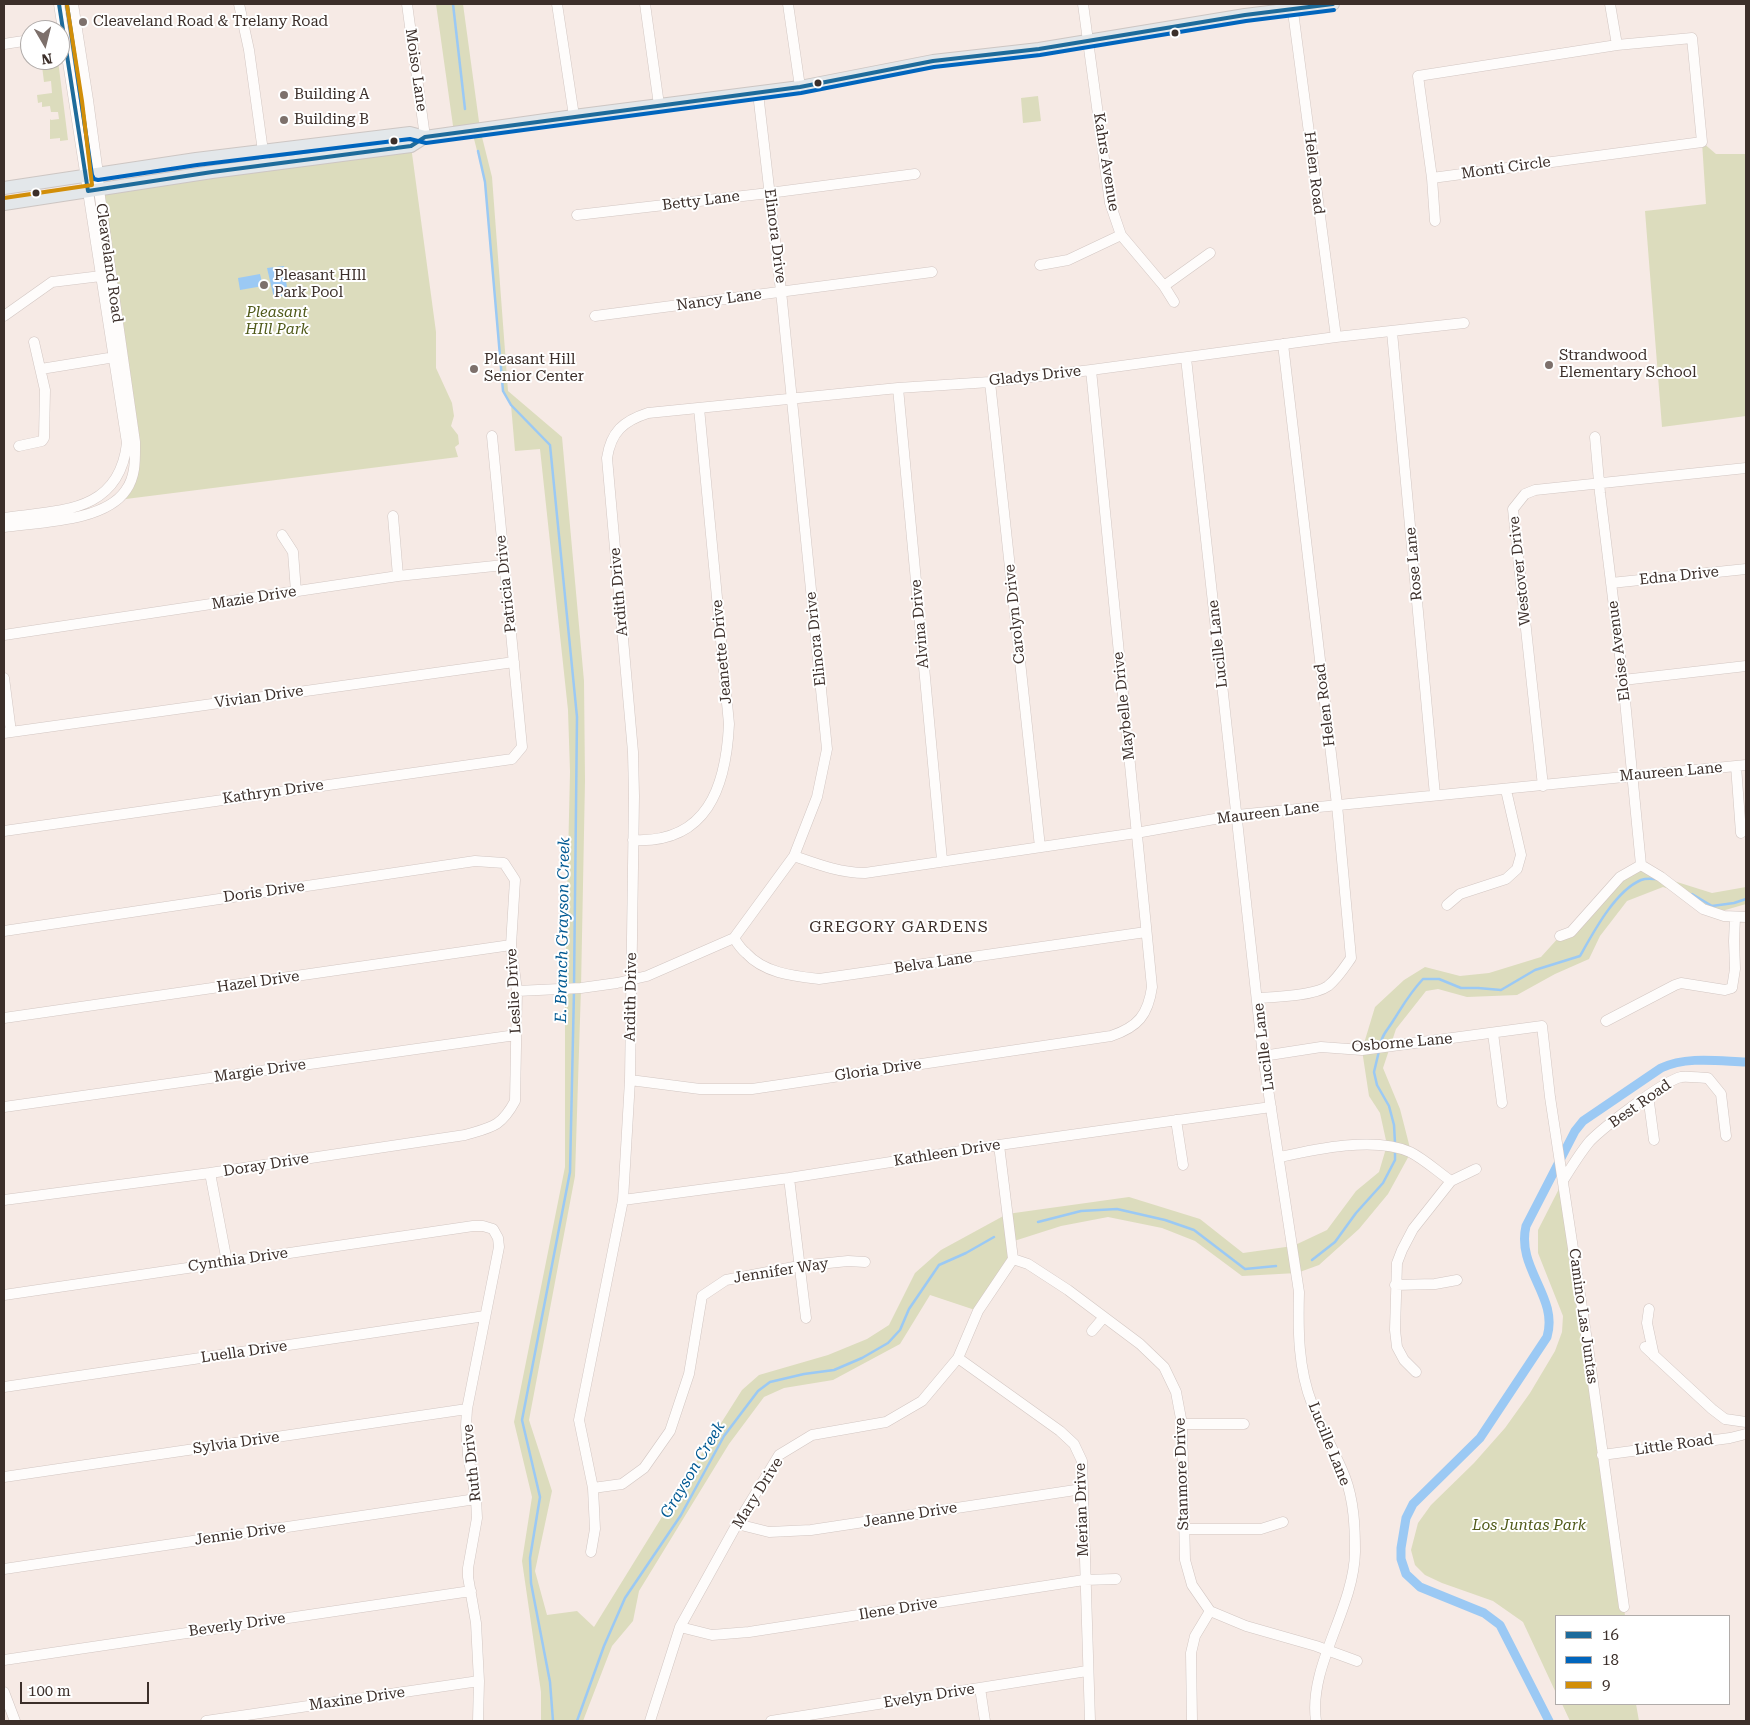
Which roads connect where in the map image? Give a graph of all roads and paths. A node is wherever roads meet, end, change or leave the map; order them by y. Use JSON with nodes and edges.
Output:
{"nodes":[{"id":1,"x":59,"y":4,"type":"edge"},
{"id":2,"x":73,"y":4,"type":"edge"},
{"id":3,"x":238,"y":4,"type":"edge"},
{"id":4,"x":406,"y":4,"type":"edge"},
{"id":5,"x":557,"y":4,"type":"edge"},
{"id":6,"x":645,"y":4,"type":"edge"},
{"id":7,"x":788,"y":4,"type":"edge"},
{"id":8,"x":1083,"y":4,"type":"edge"},
{"id":9,"x":1333,"y":4,"type":"edge"},
{"id":10,"x":1610,"y":4,"type":"edge"},
{"id":11,"x":1292,"y":6,"type":"edge"},
{"id":12,"x":60,"y":20,"type":"edge"},
{"id":13,"x":78,"y":34,"type":"junction"},
{"id":14,"x":70,"y":35,"type":"edge"},
{"id":15,"x":1089,"y":41,"type":"junction"},
{"id":16,"x":20,"y":42,"type":"edge"},
{"id":17,"x":4,"y":44,"type":"edge"},
{"id":18,"x":1616,"y":45,"type":"junction"},
{"id":19,"x":69,"y":70,"type":"edge"},
{"id":20,"x":800,"y":87,"type":"junction"},
{"id":21,"x":758,"y":92,"type":"junction"},
{"id":22,"x":659,"y":105,"type":"junction"},
{"id":23,"x":574,"y":116,"type":"junction"},
{"id":24,"x":425,"y":137,"type":"junction"},
{"id":25,"x":263,"y":151,"type":"junction"},
{"id":26,"x":265,"y":166,"type":"junction"},
{"id":27,"x":92,"y":174,"type":"junction"},
{"id":28,"x":915,"y":174,"type":"dead end"},
{"id":29,"x":1432,"y":178,"type":"junction"},
{"id":30,"x":4,"y":188,"type":"edge"},
{"id":31,"x":94,"y":191,"type":"junction"},
{"id":32,"x":769,"y":193,"type":"junction"},
{"id":33,"x":4,"y":204,"type":"edge"},
{"id":34,"x":577,"y":215,"type":"dead end"},
{"id":35,"x":1435,"y":221,"type":"dead end"},
{"id":36,"x":1121,"y":235,"type":"junction"},
{"id":37,"x":1210,"y":253,"type":"dead end"},
{"id":38,"x":1040,"y":265,"type":"dead end"},
{"id":39,"x":932,"y":272,"type":"dead end"},
{"id":40,"x":107,"y":275,"type":"junction"},
{"id":41,"x":1164,"y":286,"type":"junction"},
{"id":42,"x":781,"y":292,"type":"junction"},
{"id":43,"x":1174,"y":302,"type":"dead end"},
{"id":44,"x":4,"y":316,"type":"edge"},
{"id":45,"x":595,"y":316,"type":"dead end"},
{"id":46,"x":1464,"y":323,"type":"dead end"},
{"id":47,"x":1392,"y":332,"type":"junction"},
{"id":48,"x":1336,"y":337,"type":"junction"},
{"id":49,"x":34,"y":342,"type":"dead end"},
{"id":50,"x":1283,"y":344,"type":"junction"},
{"id":51,"x":115,"y":357,"type":"junction"},
{"id":52,"x":1186,"y":358,"type":"junction"},
{"id":53,"x":41,"y":369,"type":"junction"},
{"id":54,"x":1091,"y":370,"type":"junction"},
{"id":55,"x":990,"y":382,"type":"junction"},
{"id":56,"x":898,"y":388,"type":"junction"},
{"id":57,"x":793,"y":400,"type":"junction"},
{"id":58,"x":699,"y":408,"type":"junction"},
{"id":59,"x":492,"y":436,"type":"dead end"},
{"id":60,"x":613,"y":437,"type":"joint"},
{"id":61,"x":1595,"y":437,"type":"dead end"},
{"id":62,"x":19,"y":446,"type":"dead end"},
{"id":63,"x":1746,"y":468,"type":"edge"},
{"id":64,"x":1599,"y":483,"type":"junction"},
{"id":65,"x":107,"y":490,"type":"junction"},
{"id":66,"x":118,"y":500,"type":"junction"},
{"id":67,"x":392,"y":516,"type":"dead end"},
{"id":68,"x":4,"y":518,"type":"edge"},
{"id":69,"x":4,"y":527,"type":"edge"},
{"id":70,"x":282,"y":535,"type":"dead end"},
{"id":71,"x":504,"y":565,"type":"junction"},
{"id":72,"x":1746,"y":569,"type":"edge"},
{"id":73,"x":398,"y":576,"type":"junction"},
{"id":74,"x":1611,"y":582,"type":"junction"},
{"id":75,"x":296,"y":592,"type":"junction"},
{"id":76,"x":4,"y":635,"type":"edge"},
{"id":77,"x":514,"y":662,"type":"junction"},
{"id":78,"x":1746,"y":666,"type":"edge"},
{"id":79,"x":4,"y":678,"type":"edge"},
{"id":80,"x":1623,"y":680,"type":"junction"},
{"id":81,"x":8,"y":732,"type":"edge"},
{"id":82,"x":520,"y":732,"type":"joint"},
{"id":83,"x":1741,"y":765,"type":"edge"},
{"id":84,"x":1632,"y":776,"type":"junction"},
{"id":85,"x":1543,"y":786,"type":"junction"},
{"id":86,"x":1506,"y":790,"type":"junction"},
{"id":87,"x":1436,"y":795,"type":"junction"},
{"id":88,"x":1337,"y":805,"type":"junction"},
{"id":89,"x":1237,"y":815,"type":"junction"},
{"id":90,"x":4,"y":831,"type":"edge"},
{"id":91,"x":1136,"y":833,"type":"junction"},
{"id":92,"x":1741,"y":833,"type":"dead end"},
{"id":93,"x":633,"y":840,"type":"junction"},
{"id":94,"x":1040,"y":847,"type":"junction"},
{"id":95,"x":794,"y":856,"type":"junction"},
{"id":96,"x":942,"y":860,"type":"junction"},
{"id":97,"x":1640,"y":866,"type":"junction"},
{"id":98,"x":515,"y":880,"type":"joint"},
{"id":99,"x":1447,"y":905,"type":"dead end"},
{"id":100,"x":1735,"y":917,"type":"junction"},
{"id":101,"x":1746,"y":917,"type":"edge"},
{"id":102,"x":4,"y":930,"type":"edge"},
{"id":103,"x":1146,"y":932,"type":"junction"},
{"id":104,"x":1560,"y":936,"type":"dead end"},
{"id":105,"x":734,"y":938,"type":"junction"},
{"id":106,"x":511,"y":945,"type":"junction"},
{"id":107,"x":631,"y":980,"type":"junction"},
{"id":108,"x":517,"y":992,"type":"junction"},
{"id":109,"x":1258,"y":998,"type":"junction"},
{"id":110,"x":4,"y":1018,"type":"edge"},
{"id":111,"x":1606,"y":1021,"type":"dead end"},
{"id":112,"x":1542,"y":1026,"type":"joint"},
{"id":113,"x":1125,"y":1031,"type":"joint"},
{"id":114,"x":1493,"y":1033,"type":"junction"},
{"id":115,"x":516,"y":1035,"type":"junction"},
{"id":116,"x":1263,"y":1056,"type":"junction"},
{"id":117,"x":630,"y":1080,"type":"junction"},
{"id":118,"x":1648,"y":1096,"type":"junction"},
{"id":119,"x":515,"y":1101,"type":"joint"},
{"id":120,"x":1502,"y":1103,"type":"dead end"},
{"id":121,"x":4,"y":1107,"type":"edge"},
{"id":122,"x":1271,"y":1107,"type":"junction"},
{"id":123,"x":1176,"y":1120,"type":"junction"},
{"id":124,"x":1726,"y":1136,"type":"dead end"},
{"id":125,"x":1654,"y":1140,"type":"dead end"},
{"id":126,"x":999,"y":1145,"type":"junction"},
{"id":127,"x":1280,"y":1157,"type":"junction"},
{"id":128,"x":1183,"y":1165,"type":"dead end"},
{"id":129,"x":1476,"y":1169,"type":"dead end"},
{"id":130,"x":210,"y":1173,"type":"junction"},
{"id":131,"x":1563,"y":1175,"type":"junction"},
{"id":132,"x":789,"y":1178,"type":"junction"},
{"id":133,"x":1451,"y":1181,"type":"junction"},
{"id":134,"x":4,"y":1200,"type":"edge"},
{"id":135,"x":623,"y":1200,"type":"junction"},
{"id":136,"x":473,"y":1226,"type":"joint"},
{"id":137,"x":1013,"y":1259,"type":"junction"},
{"id":138,"x":227,"y":1262,"type":"junction"},
{"id":139,"x":866,"y":1262,"type":"dead end"},
{"id":140,"x":799,"y":1266,"type":"junction"},
{"id":141,"x":1457,"y":1280,"type":"dead end"},
{"id":142,"x":1395,"y":1285,"type":"junction"},
{"id":143,"x":4,"y":1295,"type":"edge"},
{"id":144,"x":1649,"y":1309,"type":"dead end"},
{"id":145,"x":485,"y":1316,"type":"junction"},
{"id":146,"x":1104,"y":1317,"type":"junction"},
{"id":147,"x":806,"y":1318,"type":"dead end"},
{"id":148,"x":1092,"y":1331,"type":"dead end"},
{"id":149,"x":1645,"y":1347,"type":"dead end"},
{"id":150,"x":1654,"y":1357,"type":"junction"},
{"id":151,"x":958,"y":1358,"type":"junction"},
{"id":152,"x":1416,"y":1372,"type":"dead end"},
{"id":153,"x":4,"y":1387,"type":"edge"},
{"id":154,"x":467,"y":1409,"type":"junction"},
{"id":155,"x":1742,"y":1422,"type":"edge"},
{"id":156,"x":1182,"y":1424,"type":"junction"},
{"id":157,"x":1244,"y":1424,"type":"dead end"},
{"id":158,"x":1746,"y":1434,"type":"edge"},
{"id":159,"x":1602,"y":1455,"type":"junction"},
{"id":160,"x":4,"y":1477,"type":"edge"},
{"id":161,"x":593,"y":1488,"type":"junction"},
{"id":162,"x":1082,"y":1489,"type":"junction"},
{"id":163,"x":476,"y":1498,"type":"junction"},
{"id":164,"x":1283,"y":1522,"type":"dead end"},
{"id":165,"x":737,"y":1524,"type":"junction"},
{"id":166,"x":1184,"y":1530,"type":"junction"},
{"id":167,"x":591,"y":1552,"type":"dead end"},
{"id":168,"x":4,"y":1569,"type":"edge"},
{"id":169,"x":1116,"y":1579,"type":"dead end"},
{"id":170,"x":1084,"y":1580,"type":"junction"},
{"id":171,"x":471,"y":1591,"type":"junction"},
{"id":172,"x":1624,"y":1607,"type":"dead end"},
{"id":173,"x":1210,"y":1611,"type":"junction"},
{"id":174,"x":680,"y":1627,"type":"junction"},
{"id":175,"x":1328,"y":1651,"type":"junction"},
{"id":176,"x":4,"y":1660,"type":"edge"},
{"id":177,"x":1357,"y":1661,"type":"dead end"},
{"id":178,"x":1087,"y":1670,"type":"junction"},
{"id":179,"x":479,"y":1681,"type":"junction"},
{"id":180,"x":980,"y":1688,"type":"junction"},
{"id":181,"x":4,"y":1692,"type":"edge"},
{"id":182,"x":15,"y":1721,"type":"edge"},
{"id":183,"x":206,"y":1721,"type":"edge"},
{"id":184,"x":478,"y":1721,"type":"edge"},
{"id":185,"x":650,"y":1721,"type":"edge"},
{"id":186,"x":771,"y":1721,"type":"edge"},
{"id":187,"x":985,"y":1721,"type":"edge"},
{"id":188,"x":1090,"y":1721,"type":"edge"},
{"id":189,"x":1192,"y":1721,"type":"edge"},
{"id":190,"x":1316,"y":1721,"type":"edge"}],
"edges":[{"from":1,"to":12,"type":"street","name":"Cleaveland Road"},
{"from":2,"to":13,"type":"street","name":"Cleaveland Road"},
{"from":3,"to":25,"type":"street"},
{"from":4,"to":24,"type":"street","name":"Moiso Lane"},
{"from":5,"to":23,"type":"street"},
{"from":6,"to":22,"type":"street"},
{"from":7,"to":20,"type":"street"},
{"from":8,"to":15,"type":"street","name":"Kahrs Avenue"},
{"from":9,"to":11,"type":"main road"},
{"from":10,"to":18,"type":"street"},
{"from":11,"to":15,"type":"main road"},
{"from":11,"to":48,"type":"street","name":"Helen Road"},
{"from":13,"to":14,"type":"street"},
{"from":13,"to":27,"type":"street","name":"Cleaveland Road"},
{"from":15,"to":20,"type":"main road"},
{"from":15,"to":36,"type":"street","name":"Kahrs Avenue"},
{"from":16,"to":17,"type":"street"},
{"from":18,"to":29,"type":"street","name":"Monti Circle"},
{"from":18,"to":29,"type":"street","name":"Monti Circle"},
{"from":19,"to":27,"type":"street","name":"Cleaveland Road"},
{"from":20,"to":21,"type":"main road"},
{"from":21,"to":22,"type":"main road"},
{"from":21,"to":32,"type":"street","name":"Elinora Drive"},
{"from":22,"to":23,"type":"main road"},
{"from":23,"to":24,"type":"main road"},
{"from":24,"to":25,"type":"main road"},
{"from":24,"to":26,"type":"main road"},
{"from":25,"to":26,"type":"street"},
{"from":25,"to":27,"type":"main road"},
{"from":26,"to":31,"type":"main road"},
{"from":27,"to":30,"type":"main road"},
{"from":27,"to":31,"type":"street","name":"Cleaveland Road"},
{"from":28,"to":32,"type":"street","name":"Betty Lane"},
{"from":29,"to":35,"type":"street"},
{"from":31,"to":33,"type":"main road"},
{"from":31,"to":40,"type":"street","name":"Cleaveland Road"},
{"from":32,"to":34,"type":"street","name":"Betty Lane"},
{"from":32,"to":42,"type":"street","name":"Elinora Drive"},
{"from":36,"to":38,"type":"street"},
{"from":36,"to":41,"type":"street","name":"Kahrs Avenue"},
{"from":37,"to":41,"type":"street"},
{"from":39,"to":42,"type":"street","name":"Nancy Lane"},
{"from":40,"to":44,"type":"street"},
{"from":40,"to":51,"type":"street","name":"Cleaveland Road"},
{"from":40,"to":66,"type":"street","name":"Cleaveland Road"},
{"from":41,"to":43,"type":"street","name":"Kahrs Avenue"},
{"from":42,"to":45,"type":"street","name":"Nancy Lane"},
{"from":42,"to":57,"type":"street","name":"Elinora Drive"},
{"from":46,"to":47,"type":"street","name":"Gladys Drive"},
{"from":47,"to":48,"type":"street","name":"Gladys Drive"},
{"from":47,"to":87,"type":"street","name":"Rose Lane"},
{"from":48,"to":50,"type":"street","name":"Gladys Drive"},
{"from":49,"to":53,"type":"street"},
{"from":50,"to":52,"type":"street","name":"Gladys Drive"},
{"from":50,"to":88,"type":"street","name":"Helen Road"},
{"from":51,"to":53,"type":"street"},
{"from":51,"to":65,"type":"street","name":"Cleaveland Road"},
{"from":52,"to":54,"type":"street","name":"Gladys Drive"},
{"from":52,"to":89,"type":"street","name":"Lucille Lane"},
{"from":53,"to":62,"type":"street"},
{"from":54,"to":55,"type":"street","name":"Gladys Drive"},
{"from":54,"to":91,"type":"street","name":"Maybelle Drive"},
{"from":55,"to":56,"type":"street","name":"Gladys Drive"},
{"from":55,"to":94,"type":"street","name":"Carolyn Drive"},
{"from":56,"to":57,"type":"street","name":"Gladys Drive"},
{"from":56,"to":96,"type":"street","name":"Alvina Drive"},
{"from":57,"to":58,"type":"street","name":"Gladys Drive"},
{"from":57,"to":95,"type":"street","name":"Elinora Drive"},
{"from":58,"to":60,"type":"street","name":"Gladys Drive"},
{"from":58,"to":93,"type":"street","name":"Jeanette Drive"},
{"from":59,"to":71,"type":"street","name":"Patricia Drive"},
{"from":60,"to":93,"type":"street","name":"Ardith Drive"},
{"from":61,"to":64,"type":"street","name":"Eloise Avenue"},
{"from":63,"to":64,"type":"street","name":"Westover Drive"},
{"from":64,"to":74,"type":"street","name":"Eloise Avenue"},
{"from":64,"to":85,"type":"street","name":"Westover Drive"},
{"from":65,"to":66,"type":"street"},
{"from":65,"to":68,"type":"street"},
{"from":66,"to":69,"type":"street"},
{"from":67,"to":73,"type":"street"},
{"from":70,"to":75,"type":"street"},
{"from":71,"to":73,"type":"street","name":"Mazie Drive"},
{"from":71,"to":77,"type":"street","name":"Patricia Drive"},
{"from":72,"to":74,"type":"street","name":"Edna Drive"},
{"from":73,"to":75,"type":"street","name":"Mazie Drive"},
{"from":74,"to":80,"type":"street","name":"Eloise Avenue"},
{"from":75,"to":76,"type":"street","name":"Mazie Drive"},
{"from":77,"to":81,"type":"street","name":"Vivian Drive"},
{"from":77,"to":82,"type":"street","name":"Patricia Drive"},
{"from":78,"to":80,"type":"street"},
{"from":79,"to":81,"type":"street"},
{"from":80,"to":84,"type":"street","name":"Eloise Avenue"},
{"from":82,"to":90,"type":"street","name":"Kathryn Drive"},
{"from":83,"to":84,"type":"street","name":"Maureen Lane"},
{"from":83,"to":92,"type":"street"},
{"from":84,"to":85,"type":"street","name":"Maureen Lane"},
{"from":84,"to":97,"type":"street","name":"Eloise Avenue"},
{"from":85,"to":86,"type":"street","name":"Maureen Lane"},
{"from":86,"to":87,"type":"street","name":"Maureen Lane"},
{"from":86,"to":99,"type":"street"},
{"from":87,"to":88,"type":"street","name":"Maureen Lane"},
{"from":88,"to":89,"type":"street","name":"Maureen Lane"},
{"from":88,"to":109,"type":"street","name":"Helen Road"},
{"from":89,"to":91,"type":"street","name":"Maureen Lane"},
{"from":89,"to":109,"type":"street","name":"Lucille Lane"},
{"from":91,"to":94,"type":"street","name":"Maureen Lane"},
{"from":91,"to":103,"type":"street","name":"Maybelle Drive"},
{"from":93,"to":107,"type":"street","name":"Ardith Drive"},
{"from":94,"to":96,"type":"street","name":"Maureen Lane"},
{"from":95,"to":96,"type":"street","name":"Maureen Lane"},
{"from":95,"to":105,"type":"street","name":"Elinora Drive"},
{"from":97,"to":100,"type":"street"},
{"from":97,"to":104,"type":"street"},
{"from":98,"to":102,"type":"street","name":"Doris Drive"},
{"from":98,"to":106,"type":"street","name":"Leslie Drive"},
{"from":100,"to":101,"type":"street"},
{"from":100,"to":111,"type":"street"},
{"from":103,"to":105,"type":"street","name":"Belva Lane"},
{"from":103,"to":113,"type":"street","name":"Maybelle Drive"},
{"from":105,"to":107,"type":"street"},
{"from":106,"to":108,"type":"street","name":"Leslie Drive"},
{"from":106,"to":110,"type":"street","name":"Hazel Drive"},
{"from":107,"to":108,"type":"street"},
{"from":107,"to":117,"type":"street","name":"Ardith Drive"},
{"from":108,"to":115,"type":"street","name":"Leslie Drive"},
{"from":109,"to":116,"type":"street","name":"Lucille Lane"},
{"from":112,"to":114,"type":"street","name":"Osborne Lane"},
{"from":112,"to":131,"type":"street","name":"Camino Las Juntas"},
{"from":113,"to":117,"type":"street","name":"Gloria Drive"},
{"from":114,"to":116,"type":"street","name":"Osborne Lane"},
{"from":114,"to":120,"type":"street"},
{"from":115,"to":119,"type":"street","name":"Leslie Drive"},
{"from":115,"to":121,"type":"street","name":"Margie Drive"},
{"from":116,"to":122,"type":"street","name":"Lucille Lane"},
{"from":117,"to":135,"type":"street","name":"Ardith Drive"},
{"from":118,"to":124,"type":"street","name":"Best Road"},
{"from":118,"to":125,"type":"street"},
{"from":118,"to":131,"type":"street","name":"Best Road"},
{"from":119,"to":130,"type":"street","name":"Doray Drive"},
{"from":122,"to":123,"type":"street","name":"Kathleen Drive"},
{"from":122,"to":127,"type":"street","name":"Lucille Lane"},
{"from":123,"to":126,"type":"street","name":"Kathleen Drive"},
{"from":123,"to":128,"type":"street"},
{"from":126,"to":132,"type":"street","name":"Kathleen Drive"},
{"from":126,"to":137,"type":"street"},
{"from":127,"to":133,"type":"street"},
{"from":127,"to":175,"type":"street","name":"Lucille Lane"},
{"from":129,"to":133,"type":"street"},
{"from":130,"to":134,"type":"street","name":"Doray Drive"},
{"from":130,"to":138,"type":"street"},
{"from":131,"to":159,"type":"street","name":"Camino Las Juntas"},
{"from":132,"to":135,"type":"street","name":"Kathleen Drive"},
{"from":132,"to":140,"type":"street"},
{"from":133,"to":142,"type":"street"},
{"from":135,"to":161,"type":"street","name":"Ardith Drive"},
{"from":136,"to":138,"type":"street","name":"Cynthia Drive"},
{"from":136,"to":145,"type":"street","name":"Ruth Drive"},
{"from":137,"to":146,"type":"street","name":"Stanmore Drive"},
{"from":137,"to":151,"type":"street","name":"Mary Drive"},
{"from":138,"to":143,"type":"street","name":"Cynthia Drive"},
{"from":139,"to":140,"type":"street","name":"Jennifer Way"},
{"from":140,"to":147,"type":"street"},
{"from":140,"to":161,"type":"street","name":"Jennifer Way"},
{"from":141,"to":142,"type":"street"},
{"from":142,"to":152,"type":"street"},
{"from":144,"to":150,"type":"street"},
{"from":145,"to":153,"type":"street","name":"Luella Drive"},
{"from":145,"to":154,"type":"street","name":"Ruth Drive"},
{"from":146,"to":148,"type":"street"},
{"from":146,"to":156,"type":"street","name":"Stanmore Drive"},
{"from":149,"to":150,"type":"street"},
{"from":150,"to":155,"type":"street"},
{"from":151,"to":162,"type":"street","name":"Merian Drive"},
{"from":151,"to":165,"type":"street","name":"Mary Drive"},
{"from":154,"to":160,"type":"street","name":"Sylvia Drive"},
{"from":154,"to":163,"type":"street","name":"Ruth Drive"},
{"from":156,"to":157,"type":"street"},
{"from":156,"to":166,"type":"street","name":"Stanmore Drive"},
{"from":158,"to":159,"type":"street","name":"Little Road"},
{"from":159,"to":172,"type":"street","name":"Camino Las Juntas"},
{"from":161,"to":167,"type":"street","name":"Ardith Drive"},
{"from":162,"to":165,"type":"street","name":"Jeanne Drive"},
{"from":162,"to":170,"type":"street","name":"Merian Drive"},
{"from":163,"to":168,"type":"street","name":"Jennie Drive"},
{"from":163,"to":171,"type":"street","name":"Ruth Drive"},
{"from":164,"to":166,"type":"street"},
{"from":165,"to":174,"type":"street","name":"Mary Drive"},
{"from":166,"to":173,"type":"street","name":"Stanmore Drive"},
{"from":169,"to":170,"type":"street","name":"Ilene Drive"},
{"from":170,"to":174,"type":"street","name":"Ilene Drive"},
{"from":170,"to":178,"type":"street","name":"Merian Drive"},
{"from":171,"to":176,"type":"street","name":"Beverly Drive"},
{"from":171,"to":179,"type":"street","name":"Ruth Drive"},
{"from":173,"to":175,"type":"street"},
{"from":173,"to":189,"type":"street"},
{"from":174,"to":185,"type":"street","name":"Mary Drive"},
{"from":175,"to":177,"type":"street"},
{"from":175,"to":190,"type":"street","name":"Lucille Lane"},
{"from":178,"to":180,"type":"street","name":"Evelyn Drive"},
{"from":178,"to":188,"type":"street","name":"Merian Drive"},
{"from":179,"to":183,"type":"street","name":"Maxine Drive"},
{"from":179,"to":184,"type":"street","name":"Ruth Drive"},
{"from":180,"to":186,"type":"street","name":"Evelyn Drive"},
{"from":180,"to":187,"type":"street"},
{"from":181,"to":182,"type":"street"}]}
